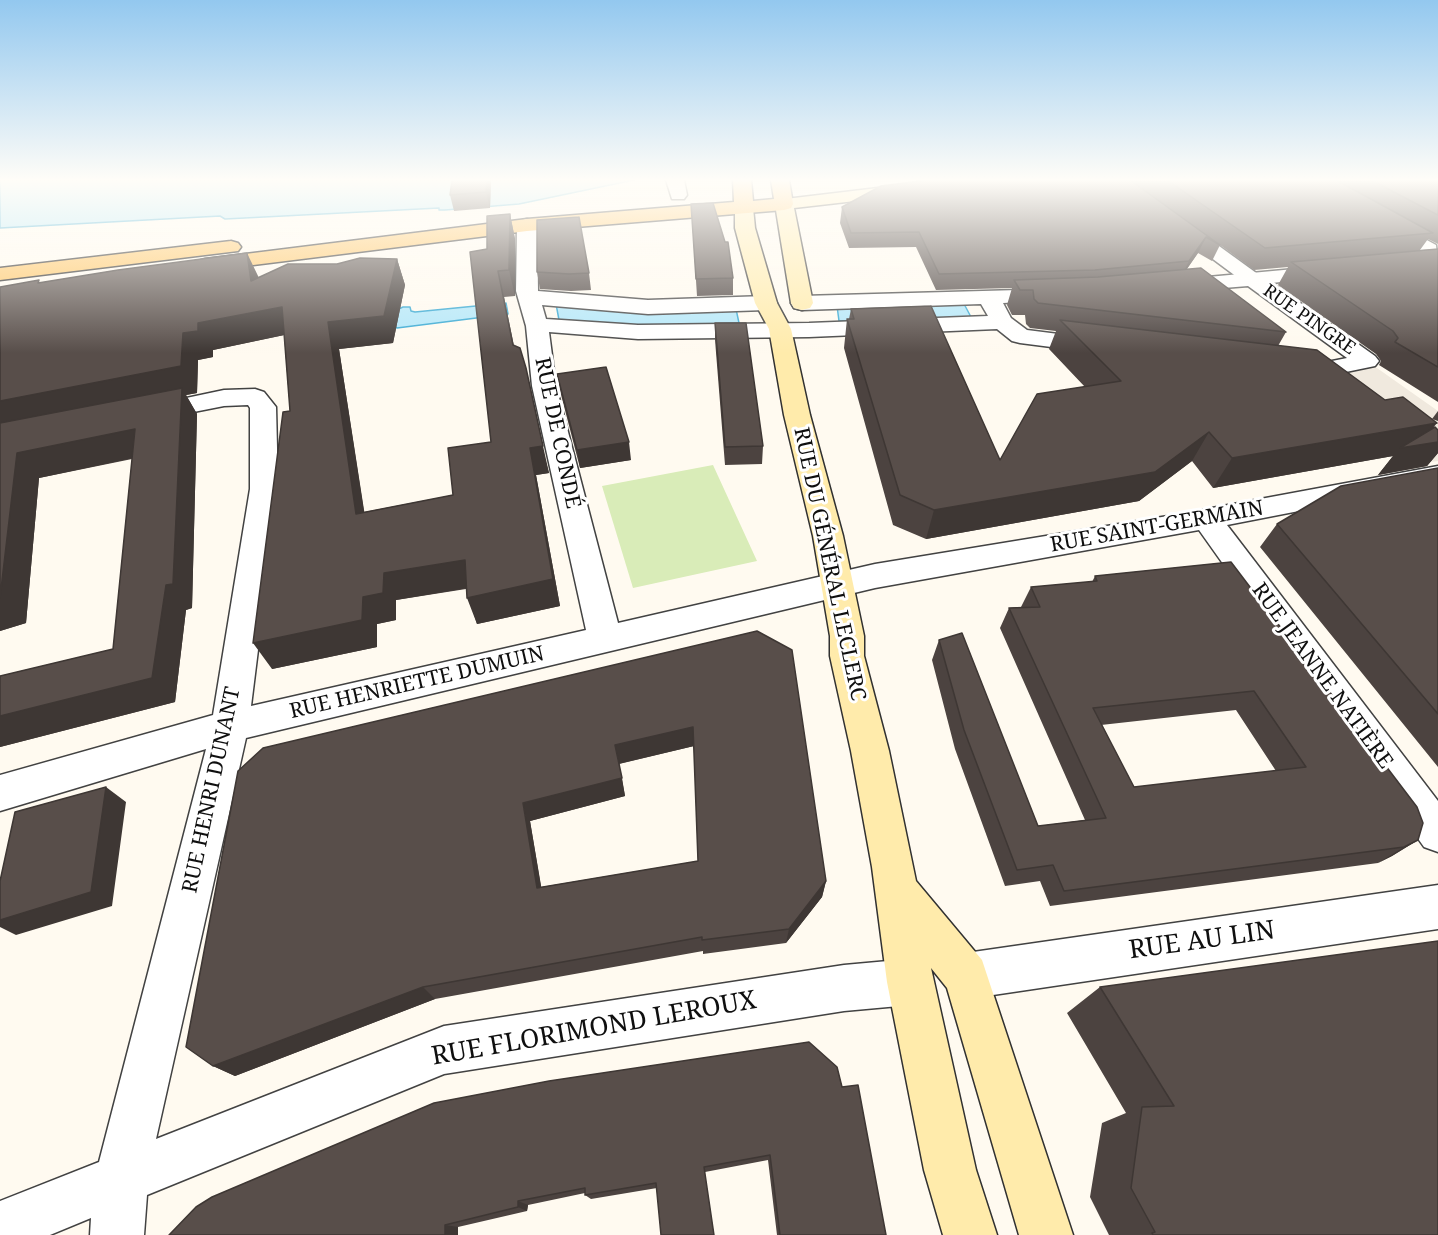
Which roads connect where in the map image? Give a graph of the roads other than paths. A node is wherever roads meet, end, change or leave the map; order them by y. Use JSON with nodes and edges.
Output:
{"nodes":[{"id":1,"x":332,"y":238,"type":"edge"},
{"id":2,"x":426,"y":238,"type":"edge"},
{"id":3,"x":527,"y":238,"type":"edge"},
{"id":4,"x":749,"y":238,"type":"edge"},
{"id":5,"x":790,"y":238,"type":"edge"},
{"id":6,"x":1195,"y":238,"type":"edge"},
{"id":7,"x":1408,"y":238,"type":"edge"},
{"id":8,"x":1438,"y":259,"type":"edge"},
{"id":9,"x":1415,"y":263,"type":"edge"},
{"id":10,"x":1344,"y":270,"type":"edge"},
{"id":11,"x":0,"y":274,"type":"edge"},
{"id":12,"x":1252,"y":279,"type":"junction"},
{"id":13,"x":1159,"y":288,"type":"edge"},
{"id":14,"x":0,"y":291,"type":"edge"},
{"id":15,"x":527,"y":294,"type":"junction"},
{"id":16,"x":1078,"y":294,"type":"edge"},
{"id":17,"x":989,"y":298,"type":"junction"},
{"id":18,"x":802,"y":303,"type":"junction"},
{"id":19,"x":785,"y":320,"type":"junction"},
{"id":20,"x":1002,"y":322,"type":"junction"},
{"id":21,"x":537,"y":326,"type":"junction"},
{"id":22,"x":1122,"y":349,"type":"edge"},
{"id":23,"x":1276,"y":368,"type":"edge"},
{"id":24,"x":119,"y":418,"type":"edge"},
{"id":25,"x":1438,"y":475,"type":"edge"},
{"id":26,"x":1206,"y":518,"type":"junction"},
{"id":27,"x":837,"y":586,"type":"junction"},
{"id":28,"x":605,"y":639,"type":"junction"},
{"id":29,"x":230,"y":726,"type":"junction"},
{"id":30,"x":0,"y":793,"type":"edge"},
{"id":31,"x":1438,"y":833,"type":"edge"},
{"id":32,"x":896,"y":890,"type":"junction"},
{"id":33,"x":1438,"y":907,"type":"edge"},
{"id":34,"x":966,"y":976,"type":"junction"},
{"id":35,"x":910,"y":982,"type":"junction"},
{"id":36,"x":122,"y":1181,"type":"junction"},
{"id":37,"x":0,"y":1228,"type":"edge"},
{"id":38,"x":117,"y":1235,"type":"edge"},
{"id":39,"x":970,"y":1235,"type":"edge"},
{"id":40,"x":1046,"y":1235,"type":"edge"}],
"edges":[{"from":1,"to":11,"type":"main road"},
{"from":2,"to":14,"type":"main road"},
{"from":3,"to":15,"type":"street","name":"RUE DE CONDÉ"},
{"from":4,"to":19,"type":"main road","name":"RUE DU GÉNÉRAL LECLERC"},
{"from":5,"to":18,"type":"main road"},
{"from":6,"to":12,"type":"street"},
{"from":7,"to":8,"type":"street"},
{"from":8,"to":9,"type":"street"},
{"from":10,"to":12,"type":"street"},
{"from":12,"to":13,"type":"street"},
{"from":12,"to":23,"type":"street","name":"RUE PINGRE"},
{"from":15,"to":19,"type":"street"},
{"from":15,"to":21,"type":"street","name":"RUE DE CONDÉ"},
{"from":16,"to":17,"type":"street"},
{"from":17,"to":18,"type":"street"},
{"from":17,"to":20,"type":"street"},
{"from":18,"to":19,"type":"main road"},
{"from":19,"to":20,"type":"street"},
{"from":19,"to":21,"type":"street"},
{"from":19,"to":27,"type":"main road","name":"RUE DU GÉNÉRAL LECLERC"},
{"from":20,"to":22,"type":"street"},
{"from":21,"to":28,"type":"street","name":"RUE DE CONDÉ"},
{"from":24,"to":29,"type":"street","name":"RUE HENRI DUNANT"},
{"from":25,"to":26,"type":"street","name":"RUE SAINT-GERMAIN"},
{"from":26,"to":27,"type":"street","name":"RUE SAINT-GERMAIN"},
{"from":26,"to":31,"type":"street","name":"RUE JEANNE NATIÈRE"},
{"from":27,"to":28,"type":"street","name":"RUE HENRIETTE DUMUIN"},
{"from":27,"to":32,"type":"main road","name":"RUE DU GÉNÉRAL LECLERC"},
{"from":28,"to":29,"type":"street","name":"RUE HENRIETTE DUMUIN"},
{"from":29,"to":30,"type":"street","name":"RUE HENRIETTE DUMUIN"},
{"from":29,"to":36,"type":"street","name":"RUE HENRI DUNANT"},
{"from":32,"to":34,"type":"main road","name":"RUE DU GÉNÉRAL LECLERC"},
{"from":32,"to":35,"type":"main road","name":"RUE DU GÉNÉRAL LECLERC"},
{"from":33,"to":34,"type":"street","name":"RUE AU LIN"},
{"from":34,"to":35,"type":"main road"},
{"from":34,"to":40,"type":"main road","name":"RUE DU GÉNÉRAL LECLERC"},
{"from":35,"to":36,"type":"street","name":"RUE FLORIMOND LEROUX"},
{"from":35,"to":39,"type":"main road","name":"RUE DU GÉNÉRAL LECLERC"},
{"from":36,"to":37,"type":"street","name":"RUE FLORIMOND LEROUX"},
{"from":36,"to":38,"type":"street","name":"RUE HENRI DUNANT"}]}
